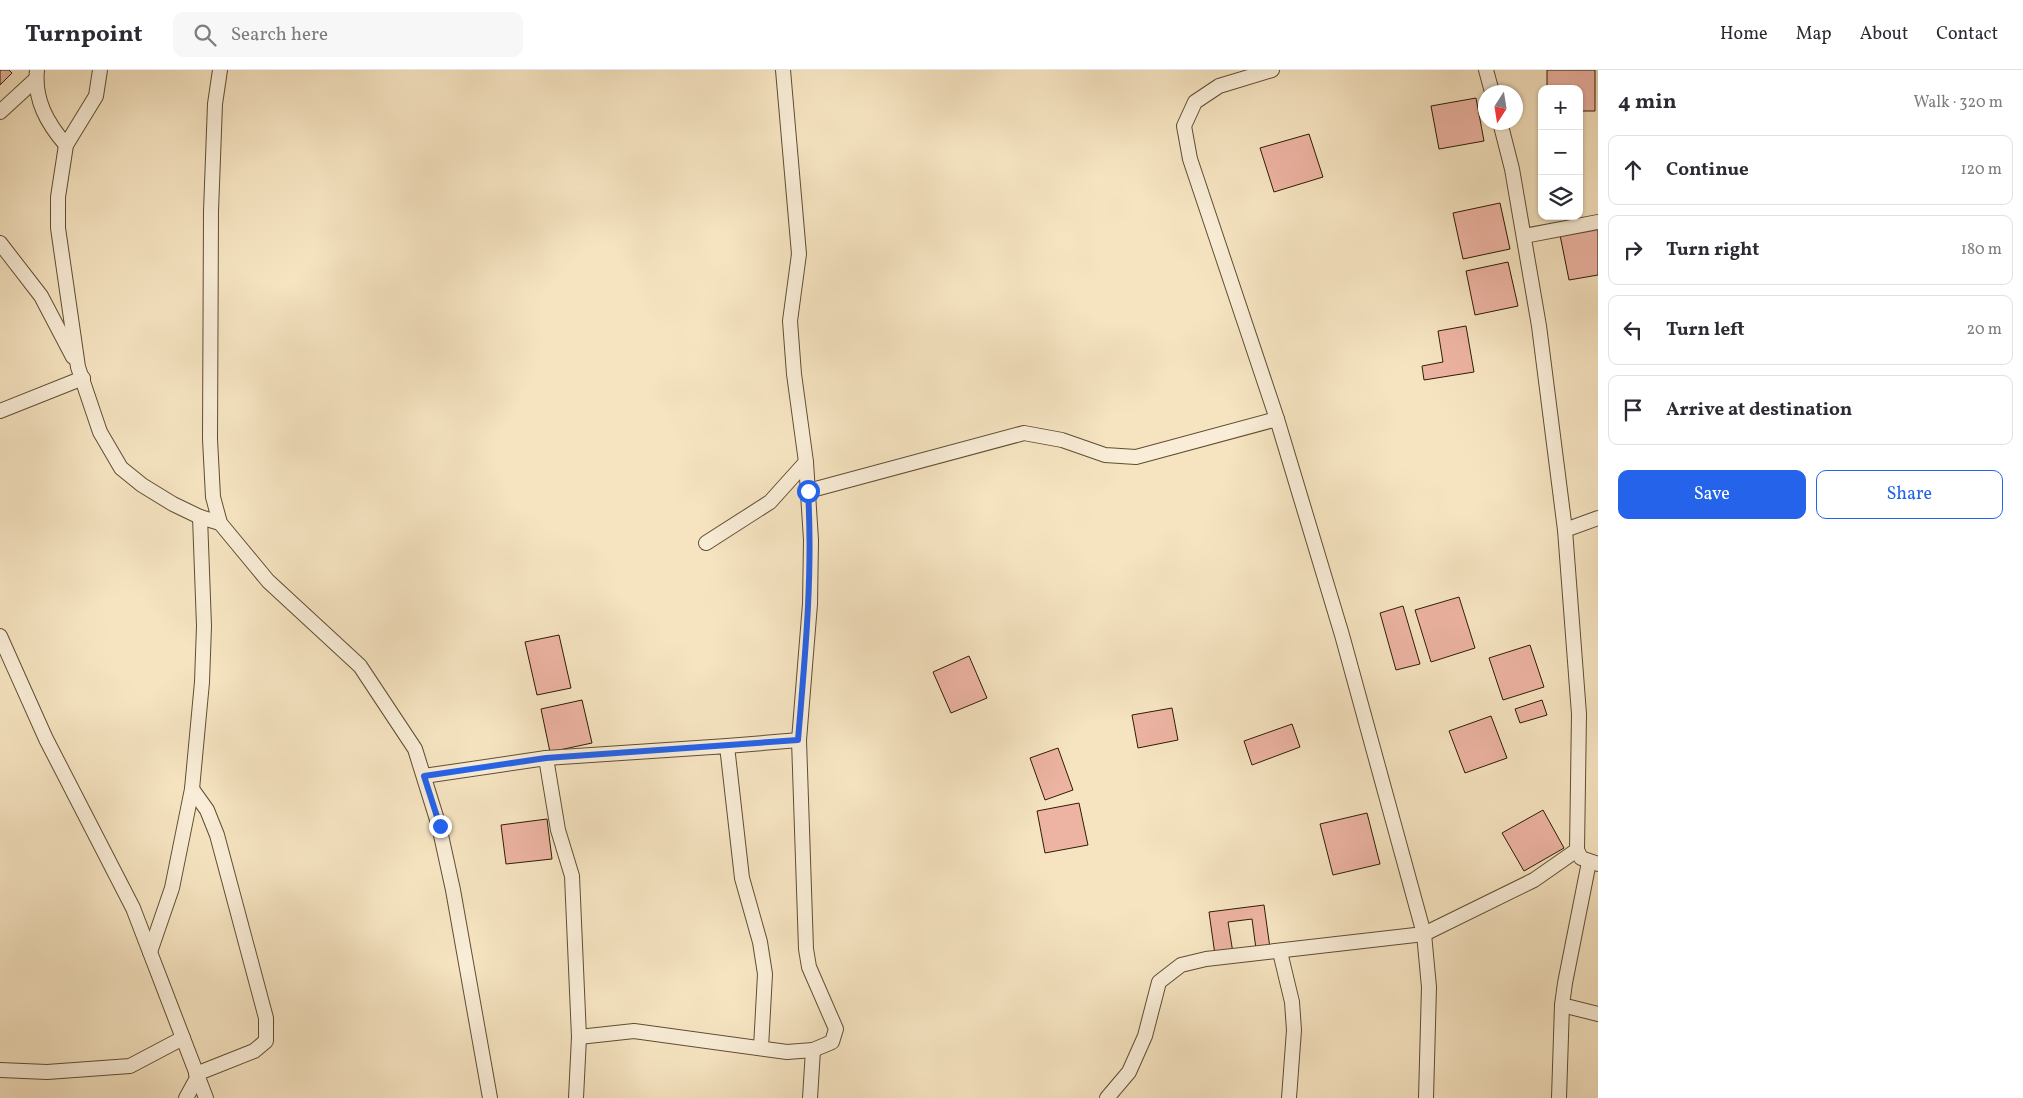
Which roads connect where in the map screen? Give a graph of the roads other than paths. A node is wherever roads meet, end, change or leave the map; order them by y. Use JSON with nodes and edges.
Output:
{"nodes":[{"id":1,"x":100,"y":70,"type":"edge"},
{"id":2,"x":220,"y":70,"type":"edge"},
{"id":3,"x":783,"y":70,"type":"edge"},
{"id":4,"x":1272,"y":70,"type":"edge"},
{"id":5,"x":1486,"y":70,"type":"edge"},
{"id":6,"x":36,"y":74,"type":"edge"},
{"id":7,"x":1490,"y":85,"type":"edge"},
{"id":8,"x":0,"y":112,"type":"edge"},
{"id":9,"x":1502,"y":130,"type":"edge"},
{"id":10,"x":66,"y":145,"type":"junction"},
{"id":11,"x":1598,"y":222,"type":"edge"},
{"id":12,"x":1524,"y":236,"type":"junction"},
{"id":13,"x":0,"y":243,"type":"edge"},
{"id":14,"x":81,"y":372,"type":"junction"},
{"id":15,"x":0,"y":411,"type":"edge"},
{"id":16,"x":1277,"y":419,"type":"junction"},
{"id":17,"x":806,"y":462,"type":"junction"},
{"id":18,"x":808,"y":491,"type":"junction"},
{"id":19,"x":200,"y":518,"type":"junction"},
{"id":20,"x":1598,"y":518,"type":"edge"},
{"id":21,"x":220,"y":523,"type":"junction"},
{"id":22,"x":1565,"y":530,"type":"junction"},
{"id":23,"x":706,"y":543,"type":"dead end"},
{"id":24,"x":0,"y":636,"type":"edge"},
{"id":25,"x":798,"y":740,"type":"junction"},
{"id":26,"x":727,"y":746,"type":"junction"},
{"id":27,"x":546,"y":758,"type":"junction"},
{"id":28,"x":424,"y":776,"type":"junction"},
{"id":29,"x":192,"y":789,"type":"junction"},
{"id":30,"x":1577,"y":850,"type":"junction"},
{"id":31,"x":1594,"y":863,"type":"edge"},
{"id":32,"x":1424,"y":934,"type":"junction"},
{"id":33,"x":150,"y":952,"type":"junction"},
{"id":34,"x":1280,"y":952,"type":"junction"},
{"id":35,"x":1562,"y":1006,"type":"junction"},
{"id":36,"x":1598,"y":1014,"type":"edge"},
{"id":37,"x":579,"y":1037,"type":"junction"},
{"id":38,"x":183,"y":1038,"type":"junction"},
{"id":39,"x":761,"y":1048,"type":"junction"},
{"id":40,"x":813,"y":1050,"type":"junction"},
{"id":41,"x":0,"y":1070,"type":"edge"},
{"id":42,"x":196,"y":1076,"type":"junction"},
{"id":43,"x":186,"y":1098,"type":"edge"},
{"id":44,"x":206,"y":1098,"type":"edge"},
{"id":45,"x":490,"y":1098,"type":"edge"},
{"id":46,"x":576,"y":1098,"type":"edge"},
{"id":47,"x":810,"y":1098,"type":"edge"},
{"id":48,"x":1107,"y":1098,"type":"edge"},
{"id":49,"x":1289,"y":1098,"type":"edge"},
{"id":50,"x":1426,"y":1098,"type":"edge"},
{"id":51,"x":1559,"y":1098,"type":"edge"}],
"edges":[{"from":1,"to":10,"type":"street"},
{"from":2,"to":21,"type":"street"},
{"from":3,"to":17,"type":"street"},
{"from":4,"to":16,"type":"street"},
{"from":5,"to":7,"type":"street"},
{"from":6,"to":8,"type":"street"},
{"from":6,"to":10,"type":"street"},
{"from":9,"to":12,"type":"street"},
{"from":10,"to":14,"type":"street"},
{"from":11,"to":12,"type":"street"},
{"from":12,"to":22,"type":"street"},
{"from":13,"to":14,"type":"street"},
{"from":14,"to":15,"type":"street"},
{"from":14,"to":19,"type":"street"},
{"from":16,"to":18,"type":"street"},
{"from":16,"to":32,"type":"street"},
{"from":17,"to":18,"type":"street"},
{"from":17,"to":23,"type":"street"},
{"from":18,"to":25,"type":"street"},
{"from":19,"to":21,"type":"street"},
{"from":19,"to":29,"type":"street"},
{"from":20,"to":22,"type":"street"},
{"from":21,"to":28,"type":"street"},
{"from":22,"to":30,"type":"street"},
{"from":24,"to":33,"type":"street"},
{"from":25,"to":26,"type":"street"},
{"from":25,"to":40,"type":"street"},
{"from":26,"to":27,"type":"street"},
{"from":26,"to":39,"type":"street"},
{"from":27,"to":28,"type":"street"},
{"from":27,"to":37,"type":"street"},
{"from":28,"to":45,"type":"street"},
{"from":29,"to":33,"type":"street"},
{"from":29,"to":42,"type":"street"},
{"from":30,"to":31,"type":"street"},
{"from":30,"to":32,"type":"street"},
{"from":31,"to":35,"type":"street"},
{"from":32,"to":34,"type":"street"},
{"from":32,"to":50,"type":"street"},
{"from":33,"to":38,"type":"street"},
{"from":34,"to":48,"type":"street"},
{"from":34,"to":49,"type":"street"},
{"from":35,"to":36,"type":"street"},
{"from":35,"to":51,"type":"street"},
{"from":37,"to":39,"type":"street"},
{"from":37,"to":46,"type":"street"},
{"from":38,"to":41,"type":"street"},
{"from":38,"to":42,"type":"street"},
{"from":39,"to":40,"type":"street"},
{"from":40,"to":47,"type":"street"},
{"from":42,"to":43,"type":"street"},
{"from":42,"to":44,"type":"street"}]}
